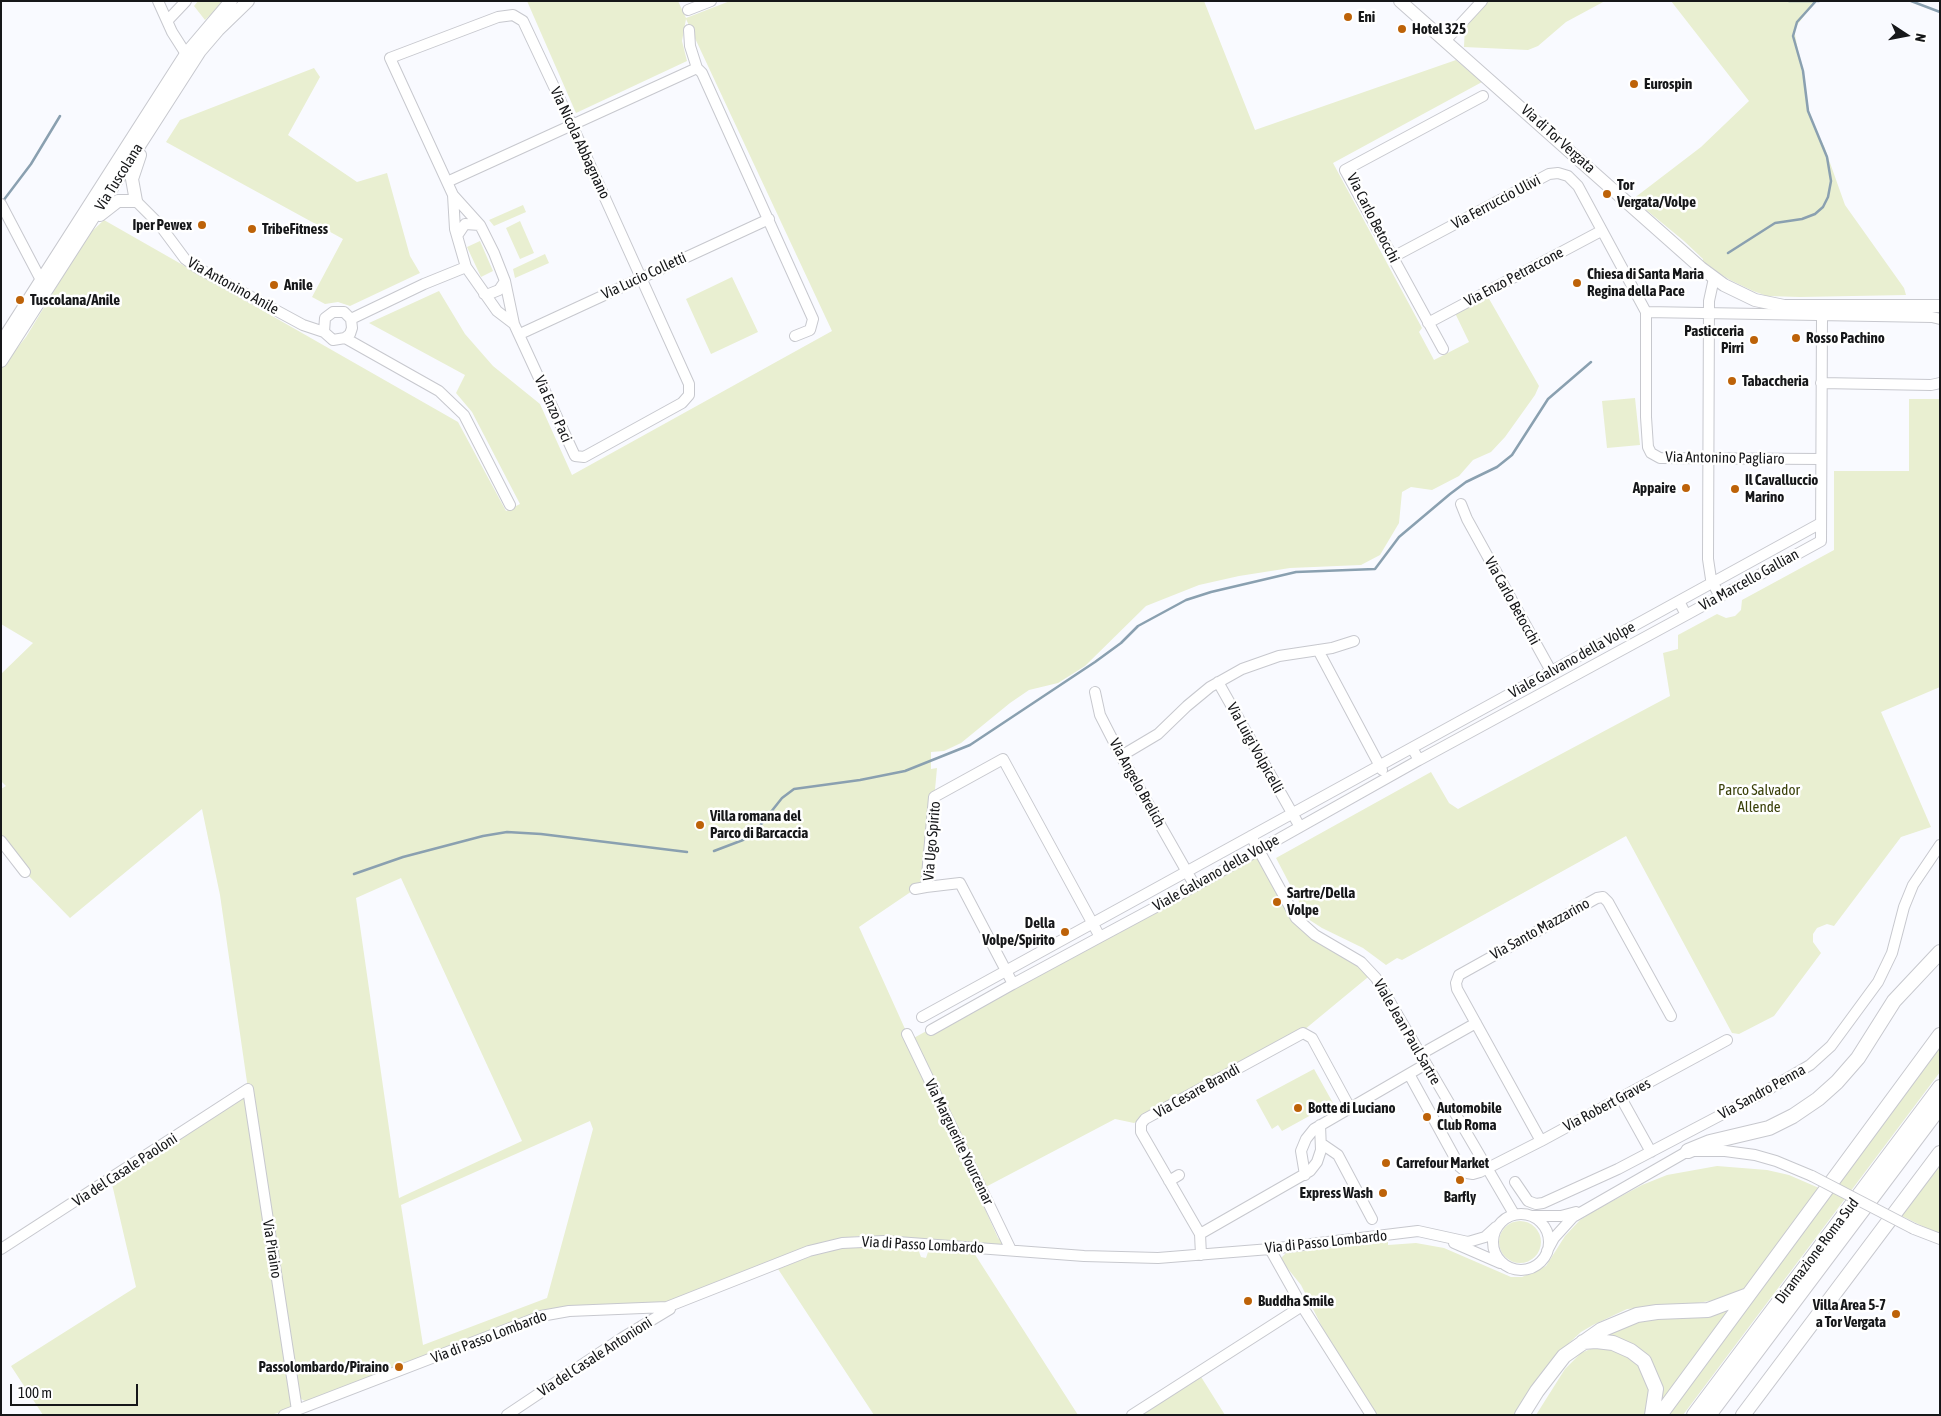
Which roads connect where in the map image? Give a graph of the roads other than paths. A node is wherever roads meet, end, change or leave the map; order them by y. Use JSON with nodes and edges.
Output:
{"nodes":[{"id":1,"x":158,"y":1,"type":"edge"},
{"id":2,"x":186,"y":1,"type":"edge"},
{"id":3,"x":232,"y":1,"type":"edge"},
{"id":4,"x":248,"y":1,"type":"edge"},
{"id":5,"x":711,"y":1,"type":"edge"},
{"id":6,"x":1400,"y":1,"type":"edge"},
{"id":7,"x":1482,"y":1,"type":"edge"},
{"id":8,"x":688,"y":10,"type":"dead end"},
{"id":9,"x":168,"y":20,"type":"junction"},
{"id":10,"x":689,"y":30,"type":"dead end"},
{"id":11,"x":1445,"y":41,"type":"junction"},
{"id":12,"x":186,"y":54,"type":"junction"},
{"id":13,"x":390,"y":58,"type":"joint"},
{"id":14,"x":696,"y":68,"type":"junction"},
{"id":15,"x":1483,"y":96,"type":"dead end"},
{"id":16,"x":572,"y":125,"type":"junction"},
{"id":17,"x":142,"y":141,"type":"junction"},
{"id":18,"x":115,"y":174,"type":"junction"},
{"id":19,"x":447,"y":182,"type":"junction"},
{"id":20,"x":453,"y":196,"type":"junction"},
{"id":21,"x":136,"y":201,"type":"junction"},
{"id":22,"x":1,"y":204,"type":"edge"},
{"id":23,"x":769,"y":219,"type":"junction"},
{"id":24,"x":480,"y":225,"type":"junction"},
{"id":25,"x":88,"y":227,"type":"junction"},
{"id":26,"x":1601,"y":231,"type":"junction"},
{"id":27,"x":457,"y":236,"type":"junction"},
{"id":28,"x":1393,"y":257,"type":"junction"},
{"id":29,"x":466,"y":267,"type":"junction"},
{"id":30,"x":642,"y":277,"type":"junction"},
{"id":31,"x":1714,"y":278,"type":"junction"},
{"id":32,"x":505,"y":281,"type":"junction"},
{"id":33,"x":42,"y":282,"type":"junction"},
{"id":34,"x":484,"y":294,"type":"junction"},
{"id":35,"x":1940,"y":306,"type":"edge"},
{"id":36,"x":1646,"y":312,"type":"junction"},
{"id":37,"x":1709,"y":313,"type":"junction"},
{"id":38,"x":1822,"y":316,"type":"junction"},
{"id":39,"x":351,"y":319,"type":"junction"},
{"id":40,"x":1940,"y":319,"type":"edge"},
{"id":41,"x":1428,"y":323,"type":"junction"},
{"id":42,"x":514,"y":324,"type":"junction"},
{"id":43,"x":324,"y":332,"type":"junction"},
{"id":44,"x":520,"y":334,"type":"junction"},
{"id":45,"x":795,"y":336,"type":"dead end"},
{"id":46,"x":345,"y":338,"type":"junction"},
{"id":47,"x":1,"y":343,"type":"edge"},
{"id":48,"x":1443,"y":349,"type":"dead end"},
{"id":49,"x":1,"y":361,"type":"edge"},
{"id":50,"x":1940,"y":383,"type":"edge"},
{"id":51,"x":1822,"y":384,"type":"junction"},
{"id":52,"x":688,"y":395,"type":"joint"},
{"id":53,"x":1708,"y":458,"type":"junction"},
{"id":54,"x":1821,"y":459,"type":"junction"},
{"id":55,"x":1461,"y":504,"type":"dead end"},
{"id":56,"x":510,"y":505,"type":"dead end"},
{"id":57,"x":1821,"y":523,"type":"junction"},
{"id":58,"x":1712,"y":582,"type":"junction"},
{"id":59,"x":1720,"y":596,"type":"junction"},
{"id":60,"x":1679,"y":601,"type":"junction"},
{"id":61,"x":1686,"y":615,"type":"junction"},
{"id":62,"x":1354,"y":641,"type":"dead end"},
{"id":63,"x":1318,"y":650,"type":"junction"},
{"id":64,"x":1551,"y":671,"type":"junction"},
{"id":65,"x":1218,"y":682,"type":"junction"},
{"id":66,"x":1095,"y":692,"type":"dead end"},
{"id":67,"x":1412,"y":748,"type":"junction"},
{"id":68,"x":1121,"y":756,"type":"junction"},
{"id":69,"x":1419,"y":760,"type":"junction"},
{"id":70,"x":1379,"y":766,"type":"junction"},
{"id":71,"x":1386,"y":779,"type":"junction"},
{"id":72,"x":1292,"y":813,"type":"junction"},
{"id":73,"x":1300,"y":827,"type":"junction"},
{"id":74,"x":1251,"y":836,"type":"junction"},
{"id":75,"x":1,"y":841,"type":"edge"},
{"id":76,"x":1940,"y":845,"type":"edge"},
{"id":77,"x":1259,"y":850,"type":"junction"},
{"id":78,"x":1186,"y":871,"type":"junction"},
{"id":79,"x":25,"y":872,"type":"dead end"},
{"id":80,"x":1195,"y":886,"type":"junction"},
{"id":81,"x":1093,"y":922,"type":"junction"},
{"id":82,"x":1100,"y":937,"type":"junction"},
{"id":83,"x":1940,"y":952,"type":"edge"},
{"id":84,"x":1006,"y":969,"type":"junction"},
{"id":85,"x":1013,"y":984,"type":"junction"},
{"id":86,"x":1671,"y":1016,"type":"dead end"},
{"id":87,"x":922,"y":1017,"type":"dead end"},
{"id":88,"x":1476,"y":1023,"type":"junction"},
{"id":89,"x":931,"y":1030,"type":"dead end"},
{"id":90,"x":907,"y":1034,"type":"dead end"},
{"id":91,"x":1940,"y":1035,"type":"edge"},
{"id":92,"x":1727,"y":1040,"type":"dead end"},
{"id":93,"x":1421,"y":1054,"type":"junction"},
{"id":94,"x":1426,"y":1064,"type":"junction"},
{"id":95,"x":1409,"y":1074,"type":"junction"},
{"id":96,"x":1940,"y":1087,"type":"edge"},
{"id":97,"x":248,"y":1089,"type":"joint"},
{"id":98,"x":1621,"y":1098,"type":"junction"},
{"id":99,"x":1940,"y":1107,"type":"edge"},
{"id":100,"x":1350,"y":1108,"type":"junction"},
{"id":101,"x":1320,"y":1125,"type":"junction"},
{"id":102,"x":1541,"y":1141,"type":"junction"},
{"id":103,"x":1322,"y":1144,"type":"junction"},
{"id":104,"x":1688,"y":1151,"type":"junction"},
{"id":105,"x":1651,"y":1152,"type":"junction"},
{"id":106,"x":1940,"y":1153,"type":"edge"},
{"id":107,"x":1486,"y":1169,"type":"junction"},
{"id":108,"x":1179,"y":1175,"type":"dead end"},
{"id":109,"x":1305,"y":1175,"type":"junction"},
{"id":110,"x":1169,"y":1181,"type":"junction"},
{"id":111,"x":1516,"y":1182,"type":"dead end"},
{"id":112,"x":1584,"y":1209,"type":"junction"},
{"id":113,"x":1514,"y":1214,"type":"junction"},
{"id":114,"x":1532,"y":1216,"type":"junction"},
{"id":115,"x":1372,"y":1219,"type":"dead end"},
{"id":116,"x":1496,"y":1228,"type":"junction"},
{"id":117,"x":1200,"y":1234,"type":"junction"},
{"id":118,"x":1440,"y":1236,"type":"junction"},
{"id":119,"x":1940,"y":1239,"type":"edge"},
{"id":120,"x":1,"y":1249,"type":"edge"},
{"id":121,"x":1270,"y":1249,"type":"junction"},
{"id":122,"x":1011,"y":1250,"type":"junction"},
{"id":123,"x":1547,"y":1251,"type":"junction"},
{"id":124,"x":1201,"y":1255,"type":"junction"},
{"id":125,"x":1504,"y":1265,"type":"junction"},
{"id":126,"x":1749,"y":1294,"type":"junction"},
{"id":127,"x":684,"y":1302,"type":"junction"},
{"id":128,"x":1302,"y":1306,"type":"junction"},
{"id":129,"x":1582,"y":1342,"type":"junction"},
{"id":130,"x":297,"y":1410,"type":"junction"},
{"id":131,"x":284,"y":1415,"type":"edge"},
{"id":132,"x":507,"y":1415,"type":"edge"},
{"id":133,"x":1132,"y":1415,"type":"edge"},
{"id":134,"x":1371,"y":1415,"type":"edge"},
{"id":135,"x":1522,"y":1415,"type":"edge"},
{"id":136,"x":1652,"y":1415,"type":"edge"},
{"id":137,"x":1660,"y":1415,"type":"edge"},
{"id":138,"x":1694,"y":1415,"type":"edge"},
{"id":139,"x":1709,"y":1415,"type":"edge"},
{"id":140,"x":1742,"y":1415,"type":"edge"}],
"edges":[{"from":1,"to":9,"type":"street"},
{"from":2,"to":9,"type":"street"},
{"from":3,"to":12,"type":"main road","name":"Via Tuscolana"},
{"from":4,"to":17,"type":"main road","name":"Via Tuscolana"},
{"from":5,"to":8,"type":"street"},
{"from":6,"to":11,"type":"main road","name":"Via di Tor Vergata"},
{"from":7,"to":11,"type":"street"},
{"from":9,"to":12,"type":"street"},
{"from":10,"to":14,"type":"street"},
{"from":11,"to":31,"type":"main road","name":"Via di Tor Vergata"},
{"from":12,"to":18,"type":"main road","name":"Via Tuscolana"},
{"from":13,"to":16,"type":"street","name":"Via Nicola Abbagnano"},
{"from":13,"to":19,"type":"street","name":"Via Enzo Paci"},
{"from":14,"to":16,"type":"street"},
{"from":14,"to":23,"type":"street"},
{"from":15,"to":28,"type":"street","name":"Via Carlo Betocchi"},
{"from":16,"to":19,"type":"street"},
{"from":16,"to":30,"type":"street","name":"Via Nicola Abbagnano"},
{"from":17,"to":18,"type":"main road","name":"Via Tuscolana"},
{"from":17,"to":21,"type":"main road"},
{"from":18,"to":21,"type":"main road"},
{"from":18,"to":25,"type":"main road","name":"Via Tuscolana"},
{"from":18,"to":33,"type":"main road","name":"Via Tuscolana"},
{"from":19,"to":20,"type":"street","name":"Via Enzo Paci"},
{"from":20,"to":24,"type":"street","name":"Via Enzo Paci"},
{"from":20,"to":27,"type":"street","name":"Via Enzo Paci"},
{"from":21,"to":25,"type":"main road"},
{"from":21,"to":43,"type":"street","name":"Via Antonino Anile"},
{"from":22,"to":33,"type":"street"},
{"from":23,"to":30,"type":"street","name":"Via Lucio Colletti"},
{"from":23,"to":45,"type":"street"},
{"from":24,"to":27,"type":"street"},
{"from":24,"to":32,"type":"street","name":"Via Enzo Paci"},
{"from":25,"to":49,"type":"main road","name":"Via Tuscolana"},
{"from":26,"to":28,"type":"street","name":"Via Ferruccio Ulivi"},
{"from":26,"to":36,"type":"street","name":"Via Ferruccio Ulivi"},
{"from":26,"to":41,"type":"street","name":"Via Enzo Petraccone"},
{"from":27,"to":29,"type":"street","name":"Via Enzo Paci"},
{"from":28,"to":41,"type":"street","name":"Via Carlo Betocchi"},
{"from":29,"to":34,"type":"street","name":"Via Enzo Paci"},
{"from":29,"to":39,"type":"street"},
{"from":30,"to":44,"type":"street","name":"Via Lucio Colletti"},
{"from":30,"to":52,"type":"street","name":"Via Nicola Abbagnano"},
{"from":31,"to":35,"type":"main road","name":"Via di Tor Vergata"},
{"from":31,"to":37,"type":"street"},
{"from":32,"to":34,"type":"street"},
{"from":32,"to":42,"type":"street","name":"Via Enzo Paci"},
{"from":33,"to":47,"type":"main road","name":"Via Tuscolana"},
{"from":34,"to":42,"type":"street","name":"Via Enzo Paci"},
{"from":36,"to":37,"type":"street"},
{"from":36,"to":53,"type":"street","name":"Via Antonino Pagliaro"},
{"from":37,"to":38,"type":"street"},
{"from":37,"to":53,"type":"street"},
{"from":38,"to":40,"type":"street"},
{"from":38,"to":51,"type":"street","name":"Via Marcello Gallian"},
{"from":39,"to":43,"type":"street"},
{"from":39,"to":46,"type":"street"},
{"from":41,"to":48,"type":"street","name":"Via Carlo Betocchi"},
{"from":42,"to":44,"type":"street","name":"Via Enzo Paci"},
{"from":43,"to":46,"type":"street","name":"Via Antonino Anile"},
{"from":44,"to":52,"type":"street","name":"Via Enzo Paci"},
{"from":46,"to":56,"type":"street"},
{"from":50,"to":51,"type":"street"},
{"from":51,"to":54,"type":"street","name":"Via Marcello Gallian"},
{"from":53,"to":54,"type":"street","name":"Via Antonino Pagliaro"},
{"from":53,"to":58,"type":"street"},
{"from":54,"to":57,"type":"street","name":"Via Marcello Gallian"},
{"from":55,"to":64,"type":"street","name":"Via Carlo Betocchi"},
{"from":57,"to":58,"type":"street","name":"Via Marcello Gallian"},
{"from":57,"to":59,"type":"street","name":"Via Marcello Gallian"},
{"from":58,"to":59,"type":"street"},
{"from":58,"to":60,"type":"street","name":"Via Marcello Gallian"},
{"from":59,"to":61,"type":"street","name":"Via Marcello Gallian"},
{"from":60,"to":61,"type":"street","name":"Via Marcello Gallian"},
{"from":60,"to":64,"type":"street","name":"Viale Galvano della Volpe"},
{"from":61,"to":69,"type":"street","name":"Viale Galvano della Volpe"},
{"from":62,"to":63,"type":"street"},
{"from":63,"to":65,"type":"street"},
{"from":63,"to":70,"type":"street"},
{"from":64,"to":67,"type":"street","name":"Viale Galvano della Volpe"},
{"from":65,"to":68,"type":"street"},
{"from":65,"to":72,"type":"street","name":"Via Luigi Volpicelli"},
{"from":66,"to":68,"type":"street","name":"Via Angelo Brelich"},
{"from":67,"to":69,"type":"street"},
{"from":67,"to":70,"type":"street","name":"Viale Galvano della Volpe"},
{"from":68,"to":78,"type":"street","name":"Via Angelo Brelich"},
{"from":69,"to":71,"type":"street","name":"Viale Galvano della Volpe"},
{"from":70,"to":71,"type":"street"},
{"from":70,"to":72,"type":"street","name":"Viale Galvano della Volpe"},
{"from":71,"to":73,"type":"street","name":"Viale Galvano della Volpe"},
{"from":72,"to":73,"type":"street","name":"Via Luigi Volpicelli"},
{"from":72,"to":74,"type":"street","name":"Viale Galvano della Volpe"},
{"from":73,"to":77,"type":"street","name":"Viale Galvano della Volpe"},
{"from":74,"to":77,"type":"street","name":"Viale Jean Paul Sartre"},
{"from":74,"to":78,"type":"street","name":"Viale Galvano della Volpe"},
{"from":75,"to":79,"type":"street"},
{"from":76,"to":105,"type":"street","name":"Via Sandro Penna"},
{"from":77,"to":80,"type":"street","name":"Viale Galvano della Volpe"},
{"from":77,"to":93,"type":"street","name":"Viale Jean Paul Sartre"},
{"from":78,"to":80,"type":"street","name":"Via Angelo Brelich"},
{"from":78,"to":81,"type":"street","name":"Viale Galvano della Volpe"},
{"from":80,"to":82,"type":"street","name":"Viale Galvano della Volpe"},
{"from":81,"to":82,"type":"street","name":"Via Ugo Spirito"},
{"from":81,"to":84,"type":"street","name":"Viale Galvano della Volpe"},
{"from":81,"to":84,"type":"street","name":"Via Ugo Spirito"},
{"from":82,"to":85,"type":"street","name":"Viale Galvano della Volpe"},
{"from":83,"to":104,"type":"highway"},
{"from":84,"to":85,"type":"street"},
{"from":84,"to":87,"type":"street","name":"Viale Galvano della Volpe"},
{"from":85,"to":89,"type":"street","name":"Viale Galvano della Volpe"},
{"from":86,"to":88,"type":"street","name":"Via Santo Mazzarino"},
{"from":88,"to":93,"type":"street"},
{"from":88,"to":102,"type":"street","name":"Via Santo Mazzarino"},
{"from":90,"to":122,"type":"street","name":"Via Marguerite Yourcenar"},
{"from":91,"to":126,"type":"highway"},
{"from":92,"to":98,"type":"street","name":"Via Robert Graves"},
{"from":93,"to":94,"type":"street","name":"Viale Jean Paul Sartre"},
{"from":94,"to":95,"type":"street"},
{"from":94,"to":107,"type":"street","name":"Viale Jean Paul Sartre"},
{"from":95,"to":100,"type":"street"},
{"from":95,"to":107,"type":"street"},
{"from":96,"to":138,"type":"highway","name":"Diramazione Roma Sud"},
{"from":97,"to":120,"type":"street","name":"Via del Casale Paoloni"},
{"from":97,"to":130,"type":"street","name":"Via Piraino"},
{"from":98,"to":102,"type":"street","name":"Via Robert Graves"},
{"from":98,"to":105,"type":"street"},
{"from":99,"to":139,"type":"highway","name":"Diramazione Roma Sud"},
{"from":100,"to":101,"type":"street"},
{"from":100,"to":110,"type":"street","name":"Via Cesare Brandi"},
{"from":101,"to":103,"type":"street"},
{"from":101,"to":109,"type":"street"},
{"from":102,"to":107,"type":"street","name":"Via Robert Graves"},
{"from":103,"to":109,"type":"street"},
{"from":103,"to":115,"type":"street"},
{"from":104,"to":112,"type":"street"},
{"from":104,"to":119,"type":"street","bridge":true},
{"from":105,"to":111,"type":"street","name":"Via Sandro Penna"},
{"from":106,"to":140,"type":"highway"},
{"from":107,"to":113,"type":"street","name":"Viale Jean Paul Sartre"},
{"from":108,"to":110,"type":"street"},
{"from":109,"to":117,"type":"street"},
{"from":110,"to":117,"type":"street","name":"Via Cesare Brandi"},
{"from":112,"to":114,"type":"street"},
{"from":112,"to":123,"type":"street"},
{"from":113,"to":114,"type":"street"},
{"from":113,"to":116,"type":"street"},
{"from":114,"to":123,"type":"street"},
{"from":116,"to":118,"type":"street","name":"Via di Passo Lombardo"},
{"from":116,"to":125,"type":"street"},
{"from":117,"to":124,"type":"street","name":"Via Cesare Brandi"},
{"from":118,"to":121,"type":"street","name":"Via di Passo Lombardo"},
{"from":118,"to":125,"type":"street","name":"Via di Passo Lombardo"},
{"from":121,"to":124,"type":"street","name":"Via di Passo Lombardo"},
{"from":121,"to":128,"type":"street"},
{"from":122,"to":124,"type":"street","name":"Via di Passo Lombardo"},
{"from":122,"to":127,"type":"street","name":"Via di Passo Lombardo"},
{"from":123,"to":125,"type":"street"},
{"from":126,"to":129,"type":"highway"},
{"from":126,"to":137,"type":"highway"},
{"from":127,"to":130,"type":"street","name":"Via di Passo Lombardo"},
{"from":127,"to":132,"type":"street","name":"Via del Casale Antonioni"},
{"from":128,"to":133,"type":"street"},
{"from":128,"to":134,"type":"street"},
{"from":129,"to":135,"type":"highway"},
{"from":129,"to":136,"type":"highway"},
{"from":130,"to":131,"type":"street","name":"Via di Passo Lombardo"}]}
